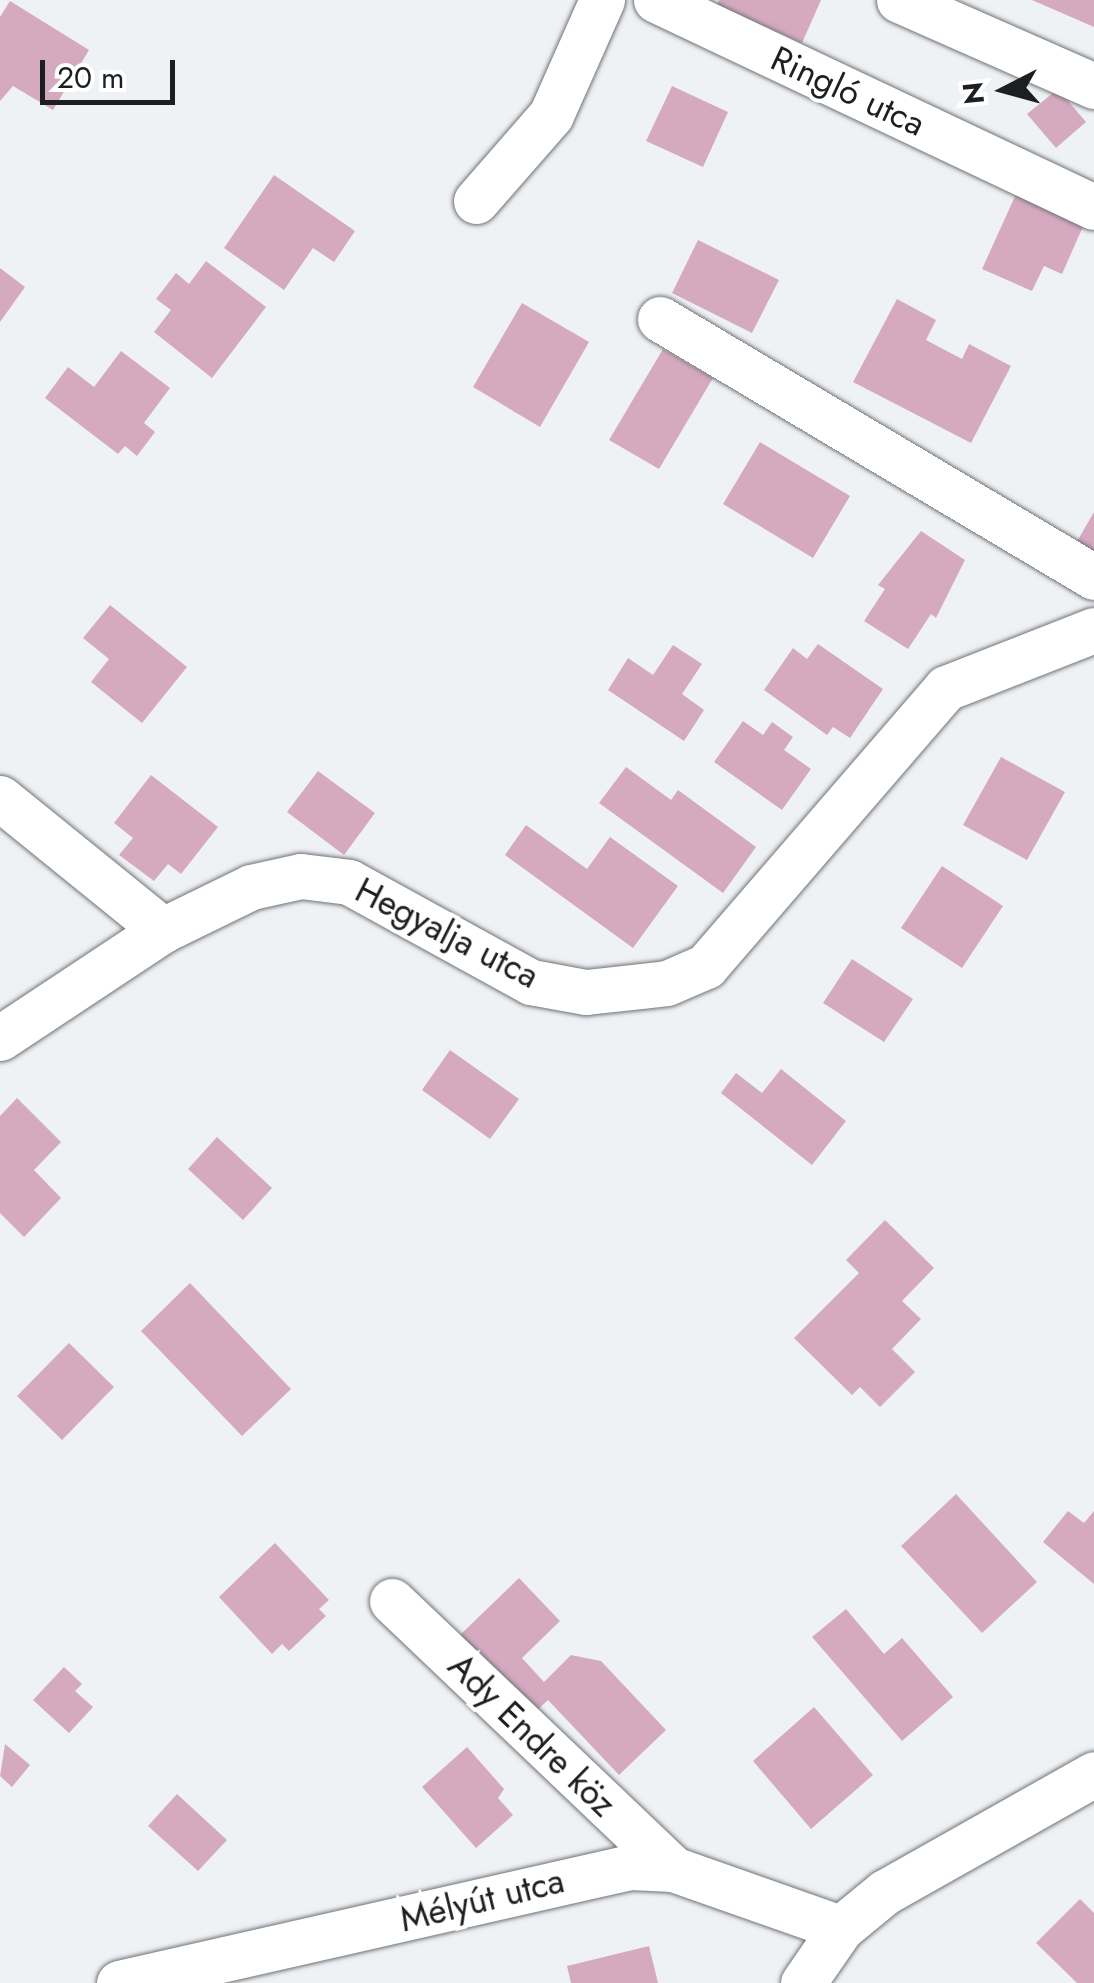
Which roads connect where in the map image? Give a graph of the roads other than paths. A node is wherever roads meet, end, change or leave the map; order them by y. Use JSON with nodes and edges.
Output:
{"nodes":[{"id":1,"x":602,"y":0,"type":"edge"},
{"id":2,"x":656,"y":0,"type":"edge"},
{"id":3,"x":899,"y":0,"type":"edge"},
{"id":4,"x":1094,"y":86,"type":"edge"},
{"id":5,"x":476,"y":202,"type":"dead end"},
{"id":6,"x":1094,"y":207,"type":"edge"},
{"id":7,"x":660,"y":319,"type":"dead end"},
{"id":8,"x":1094,"y":577,"type":"edge"},
{"id":9,"x":1094,"y":630,"type":"edge"},
{"id":10,"x":0,"y":798,"type":"edge"},
{"id":11,"x":163,"y":930,"type":"junction"},
{"id":12,"x":0,"y":1038,"type":"edge"},
{"id":13,"x":392,"y":1601,"type":"dead end"},
{"id":14,"x":1094,"y":1774,"type":"edge"},
{"id":15,"x":672,"y":1869,"type":"junction"},
{"id":16,"x":841,"y":1928,"type":"junction"},
{"id":17,"x":119,"y":1983,"type":"edge"},
{"id":18,"x":803,"y":1983,"type":"edge"}],
"edges":[{"from":1,"to":5,"type":"street"},
{"from":2,"to":6,"type":"street","name":"Ringló utca"},
{"from":3,"to":4,"type":"street"},
{"from":7,"to":8,"type":"street"},
{"from":9,"to":11,"type":"street","name":"Hegyalja utca"},
{"from":10,"to":11,"type":"street"},
{"from":11,"to":12,"type":"street","name":"Hegyalja utca"},
{"from":13,"to":15,"type":"street","name":"Ady Endre köz"},
{"from":14,"to":16,"type":"street"},
{"from":15,"to":16,"type":"street","name":"Mélyút utca"},
{"from":15,"to":17,"type":"street","name":"Mélyút utca"},
{"from":16,"to":18,"type":"street"}]}
